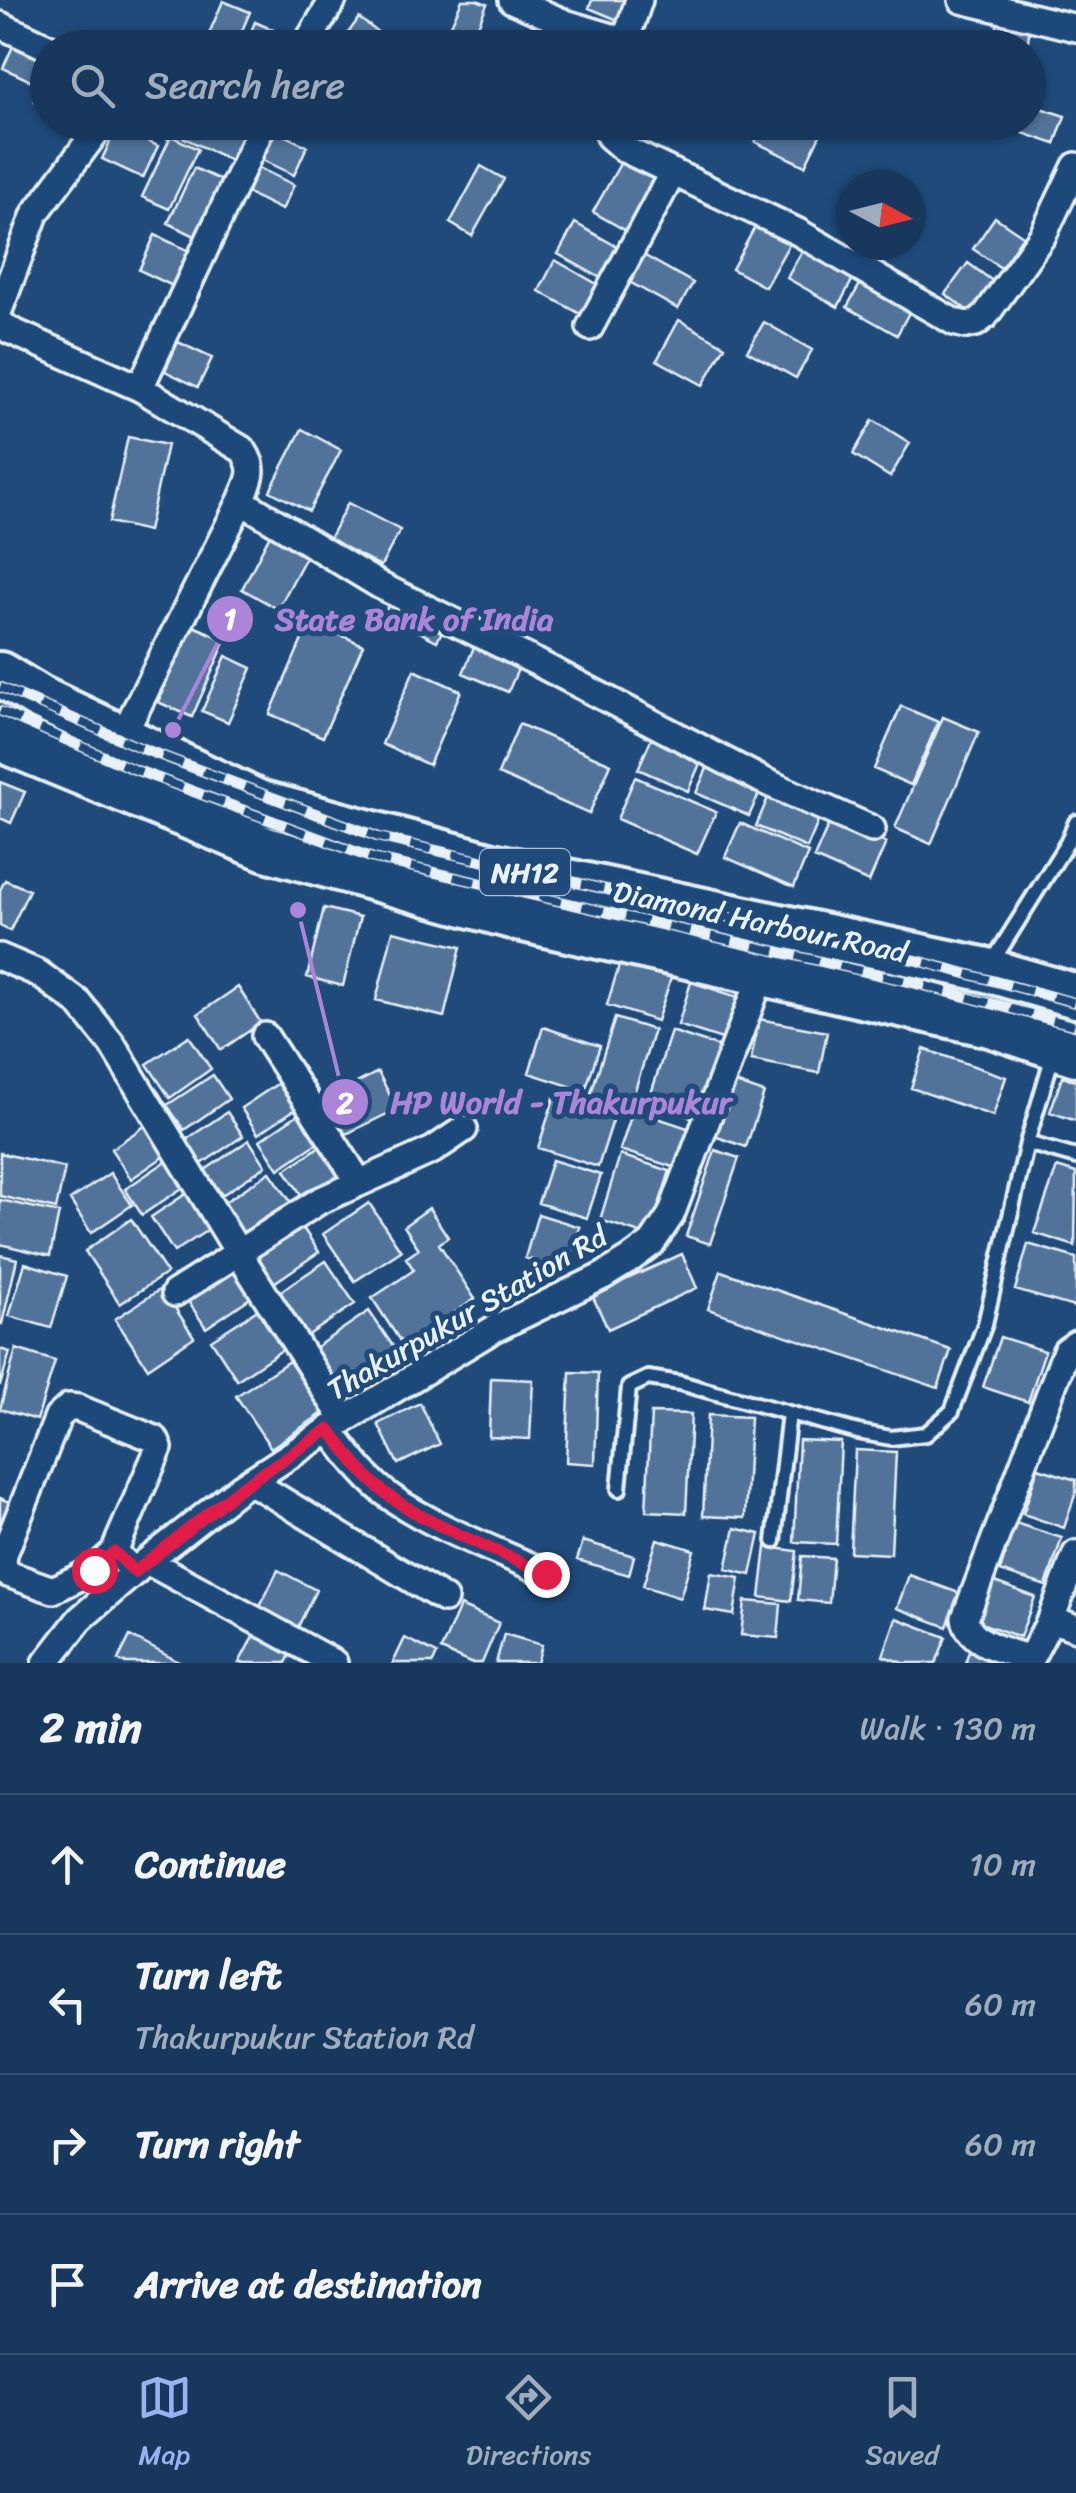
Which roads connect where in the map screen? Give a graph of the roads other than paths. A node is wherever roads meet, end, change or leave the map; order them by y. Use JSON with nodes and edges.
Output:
{"nodes":[{"id":1,"x":333,"y":0,"type":"edge"},
{"id":2,"x":512,"y":0,"type":"edge"},
{"id":3,"x":639,"y":0,"type":"edge"},
{"id":4,"x":962,"y":0,"type":"edge"},
{"id":5,"x":0,"y":24,"type":"edge"},
{"id":6,"x":1076,"y":28,"type":"edge"},
{"id":7,"x":315,"y":30,"type":"edge"},
{"id":8,"x":586,"y":30,"type":"edge"},
{"id":9,"x":629,"y":30,"type":"edge"},
{"id":10,"x":30,"y":38,"type":"edge"},
{"id":11,"x":90,"y":140,"type":"edge"},
{"id":12,"x":256,"y":140,"type":"edge"},
{"id":13,"x":614,"y":140,"type":"edge"},
{"id":14,"x":1076,"y":166,"type":"edge"},
{"id":15,"x":673,"y":172,"type":"junction"},
{"id":16,"x":0,"y":308,"type":"edge"},
{"id":17,"x":0,"y":322,"type":"edge"},
{"id":18,"x":590,"y":327,"type":"dead end"},
{"id":19,"x":140,"y":388,"type":"junction"},
{"id":20,"x":241,"y":501,"type":"junction"},
{"id":21,"x":0,"y":674,"type":"edge"},
{"id":22,"x":0,"y":736,"type":"edge"},
{"id":23,"x":122,"y":738,"type":"junction"},
{"id":24,"x":1076,"y":822,"type":"edge"},
{"id":25,"x":872,"y":829,"type":"dead end"},
{"id":26,"x":776,"y":925,"type":"junction"},
{"id":27,"x":0,"y":956,"type":"edge"},
{"id":28,"x":987,"y":970,"type":"junction"},
{"id":29,"x":762,"y":974,"type":"junction"},
{"id":30,"x":1076,"y":996,"type":"edge"},
{"id":31,"x":266,"y":1036,"type":"dead end"},
{"id":32,"x":1065,"y":1051,"type":"edge"},
{"id":33,"x":464,"y":1129,"type":"dead end"},
{"id":34,"x":1027,"y":1143,"type":"junction"},
{"id":35,"x":1076,"y":1157,"type":"edge"},
{"id":36,"x":359,"y":1182,"type":"junction"},
{"id":37,"x":238,"y":1252,"type":"junction"},
{"id":38,"x":175,"y":1293,"type":"dead end"},
{"id":39,"x":1076,"y":1344,"type":"edge"},
{"id":40,"x":789,"y":1413,"type":"junction"},
{"id":41,"x":336,"y":1424,"type":"junction"},
{"id":42,"x":250,"y":1481,"type":"junction"},
{"id":43,"x":619,"y":1489,"type":"dead end"},
{"id":44,"x":774,"y":1540,"type":"dead end"},
{"id":45,"x":114,"y":1552,"type":"junction"},
{"id":46,"x":1076,"y":1554,"type":"edge"},
{"id":47,"x":141,"y":1567,"type":"junction"},
{"id":48,"x":94,"y":1570,"type":"junction"},
{"id":49,"x":546,"y":1574,"type":"dead end"},
{"id":50,"x":114,"y":1590,"type":"junction"},
{"id":51,"x":444,"y":1600,"type":"dead end"},
{"id":52,"x":1051,"y":1618,"type":"junction"},
{"id":53,"x":1076,"y":1628,"type":"edge"},
{"id":54,"x":1029,"y":1661,"type":"edge"},
{"id":55,"x":46,"y":1663,"type":"edge"},
{"id":56,"x":334,"y":1663,"type":"edge"}],
"edges":[{"from":1,"to":7,"type":"street"},
{"from":2,"to":8,"type":"street"},
{"from":3,"to":9,"type":"street"},
{"from":4,"to":6,"type":"street"},
{"from":5,"to":10,"type":"street"},
{"from":11,"to":16,"type":"street"},
{"from":12,"to":19,"type":"street"},
{"from":13,"to":15,"type":"street"},
{"from":14,"to":15,"type":"street"},
{"from":15,"to":18,"type":"street"},
{"from":17,"to":19,"type":"street"},
{"from":19,"to":20,"type":"street"},
{"from":20,"to":23,"type":"street"},
{"from":20,"to":25,"type":"street"},
{"from":21,"to":23,"type":"highway","name":"Diamond Harbour Road","number":"NH12"},
{"from":22,"to":29,"type":"highway","name":"Diamond Harbour Road","number":"NH12"},
{"from":23,"to":26,"type":"highway","name":"Diamond Harbour Road","number":"NH12"},
{"from":24,"to":28,"type":"lane"},
{"from":26,"to":28,"type":"highway","name":"Diamond Harbour Road","number":"NH12"},
{"from":26,"to":29,"type":"street","name":"Thakurpukur Station Rd"},
{"from":27,"to":37,"type":"street"},
{"from":28,"to":30,"type":"highway","name":"Diamond Harbour Road","number":"NH12"},
{"from":29,"to":32,"type":"highway","name":"Diamond Harbour Road","number":"NH12"},
{"from":29,"to":41,"type":"street","name":"Thakurpukur Station Rd"},
{"from":31,"to":36,"type":"street"},
{"from":32,"to":34,"type":"lane"},
{"from":33,"to":36,"type":"street"},
{"from":34,"to":35,"type":"lane"},
{"from":34,"to":40,"type":"lane"},
{"from":36,"to":37,"type":"street"},
{"from":37,"to":38,"type":"street"},
{"from":37,"to":41,"type":"street"},
{"from":39,"to":54,"type":"street"},
{"from":40,"to":43,"type":"lane"},
{"from":40,"to":44,"type":"lane"},
{"from":41,"to":42,"type":"street","name":"Thakurpukur Station Rd"},
{"from":41,"to":49,"type":"street"},
{"from":42,"to":47,"type":"street","name":"Thakurpukur Station Rd"},
{"from":42,"to":51,"type":"street"},
{"from":45,"to":47,"type":"street"},
{"from":45,"to":48,"type":"street"},
{"from":45,"to":48,"type":"street"},
{"from":46,"to":52,"type":"street"},
{"from":47,"to":50,"type":"street","name":"Thakurpukur Station Rd"},
{"from":47,"to":56,"type":"street"},
{"from":48,"to":50,"type":"street"},
{"from":50,"to":55,"type":"street","name":"Thakurpukur Station Rd"},
{"from":52,"to":53,"type":"street"},
{"from":52,"to":54,"type":"street"}]}
